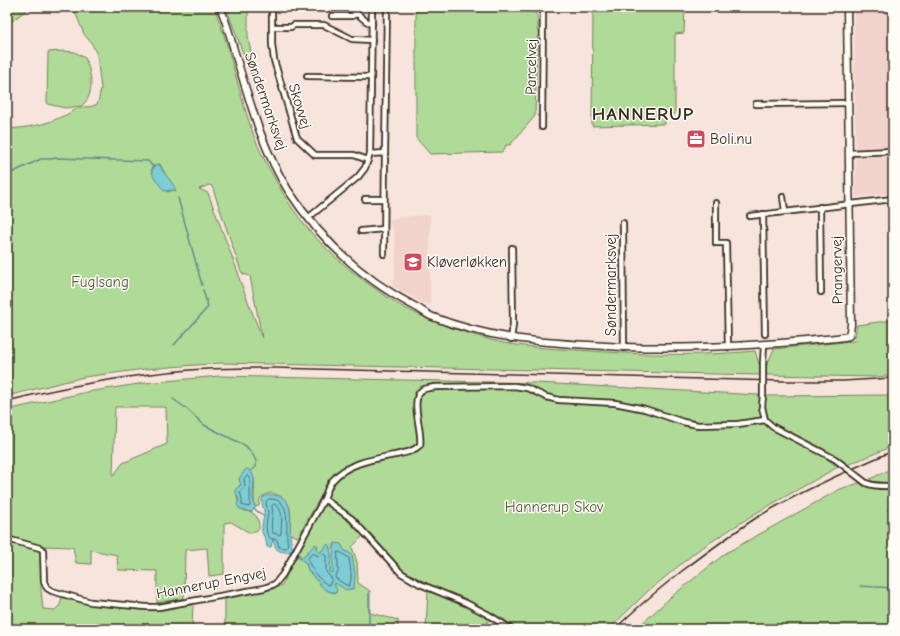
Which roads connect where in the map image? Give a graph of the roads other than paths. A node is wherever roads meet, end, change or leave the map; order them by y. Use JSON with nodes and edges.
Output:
{"nodes":[{"id":1,"x":220,"y":7,"type":"edge"},
{"id":2,"x":272,"y":7,"type":"edge"},
{"id":3,"x":349,"y":7,"type":"edge"},
{"id":4,"x":372,"y":7,"type":"edge"},
{"id":5,"x":387,"y":7,"type":"edge"},
{"id":6,"x":544,"y":7,"type":"edge"},
{"id":7,"x":847,"y":7,"type":"edge"},
{"id":8,"x":357,"y":14,"type":"junction"},
{"id":9,"x":332,"y":16,"type":"dead end"},
{"id":10,"x":372,"y":24,"type":"junction"},
{"id":11,"x":272,"y":27,"type":"junction"},
{"id":12,"x":372,"y":40,"type":"junction"},
{"id":13,"x":307,"y":76,"type":"dead end"},
{"id":14,"x":371,"y":77,"type":"junction"},
{"id":15,"x":848,"y":103,"type":"junction"},
{"id":16,"x":756,"y":104,"type":"dead end"},
{"id":17,"x":542,"y":127,"type":"dead end"},
{"id":18,"x":893,"y":151,"type":"edge"},
{"id":19,"x":385,"y":153,"type":"junction"},
{"id":20,"x":849,"y":153,"type":"junction"},
{"id":21,"x":370,"y":154,"type":"junction"},
{"id":22,"x":368,"y":160,"type":"junction"},
{"id":23,"x":783,"y":197,"type":"dead end"},
{"id":24,"x":365,"y":199,"type":"dead end"},
{"id":25,"x":384,"y":199,"type":"junction"},
{"id":26,"x":893,"y":199,"type":"edge"},
{"id":27,"x":716,"y":203,"type":"dead end"},
{"id":28,"x":849,"y":204,"type":"junction"},
{"id":29,"x":820,"y":207,"type":"junction"},
{"id":30,"x":785,"y":211,"type":"junction"},
{"id":31,"x":763,"y":214,"type":"junction"},
{"id":32,"x":750,"y":216,"type":"dead end"},
{"id":33,"x":308,"y":218,"type":"junction"},
{"id":34,"x":623,"y":223,"type":"dead end"},
{"id":35,"x":384,"y":230,"type":"junction"},
{"id":36,"x":361,"y":232,"type":"dead end"},
{"id":37,"x":512,"y":248,"type":"dead end"},
{"id":38,"x":384,"y":254,"type":"dead end"},
{"id":39,"x":821,"y":292,"type":"dead end"},
{"id":40,"x":765,"y":327,"type":"junction"},
{"id":41,"x":772,"y":327,"type":"dead end"},
{"id":42,"x":765,"y":334,"type":"dead end"},
{"id":43,"x":849,"y":336,"type":"joint"},
{"id":44,"x":511,"y":339,"type":"junction"},
{"id":45,"x":764,"y":344,"type":"junction"},
{"id":46,"x":728,"y":347,"type":"junction"},
{"id":47,"x":624,"y":348,"type":"junction"},
{"id":48,"x":765,"y":420,"type":"junction"},
{"id":49,"x":893,"y":486,"type":"edge"},
{"id":50,"x":324,"y":499,"type":"junction"},
{"id":51,"x":7,"y":539,"type":"edge"},
{"id":52,"x":511,"y":629,"type":"edge"}],
"edges":[{"from":1,"to":33,"type":"street","name":"Søndermarksvej"},
{"from":2,"to":11,"type":"street","name":"Skovvej"},
{"from":3,"to":8,"type":"street"},
{"from":4,"to":10,"type":"street"},
{"from":5,"to":19,"type":"street"},
{"from":6,"to":17,"type":"street","name":"Parcelvej"},
{"from":7,"to":15,"type":"street","name":"Prangervej"},
{"from":8,"to":9,"type":"street"},
{"from":8,"to":10,"type":"street"},
{"from":10,"to":12,"type":"street"},
{"from":11,"to":12,"type":"street"},
{"from":11,"to":22,"type":"street","name":"Skovvej"},
{"from":12,"to":14,"type":"street"},
{"from":13,"to":14,"type":"street","name":"Skovvej"},
{"from":14,"to":21,"type":"street"},
{"from":15,"to":16,"type":"street"},
{"from":15,"to":20,"type":"street","name":"Prangervej"},
{"from":18,"to":20,"type":"street"},
{"from":19,"to":21,"type":"street"},
{"from":19,"to":25,"type":"street"},
{"from":20,"to":28,"type":"street","name":"Prangervej"},
{"from":21,"to":22,"type":"street"},
{"from":22,"to":33,"type":"street"},
{"from":23,"to":30,"type":"street"},
{"from":24,"to":25,"type":"street"},
{"from":25,"to":35,"type":"street"},
{"from":26,"to":28,"type":"street"},
{"from":27,"to":46,"type":"street"},
{"from":28,"to":29,"type":"street"},
{"from":28,"to":43,"type":"street","name":"Prangervej"},
{"from":29,"to":30,"type":"street"},
{"from":29,"to":39,"type":"street"},
{"from":30,"to":31,"type":"street"},
{"from":31,"to":32,"type":"street"},
{"from":31,"to":40,"type":"street"},
{"from":33,"to":44,"type":"street","name":"Søndermarksvej"},
{"from":34,"to":47,"type":"street","name":"Søndermarksvej"},
{"from":35,"to":36,"type":"street"},
{"from":35,"to":38,"type":"street"},
{"from":37,"to":44,"type":"street"},
{"from":40,"to":41,"type":"street"},
{"from":40,"to":42,"type":"street"},
{"from":43,"to":45,"type":"street","name":"Søndermarksvej"},
{"from":44,"to":47,"type":"street","name":"Søndermarksvej"},
{"from":45,"to":46,"type":"street","name":"Søndermarksvej"},
{"from":45,"to":48,"type":"street","bridge":true},
{"from":46,"to":47,"type":"street","name":"Søndermarksvej"},
{"from":48,"to":49,"type":"street","bridge":true},
{"from":48,"to":50,"type":"street"},
{"from":50,"to":51,"type":"street","name":"Hannerup Engvej"},
{"from":50,"to":52,"type":"street"}]}
